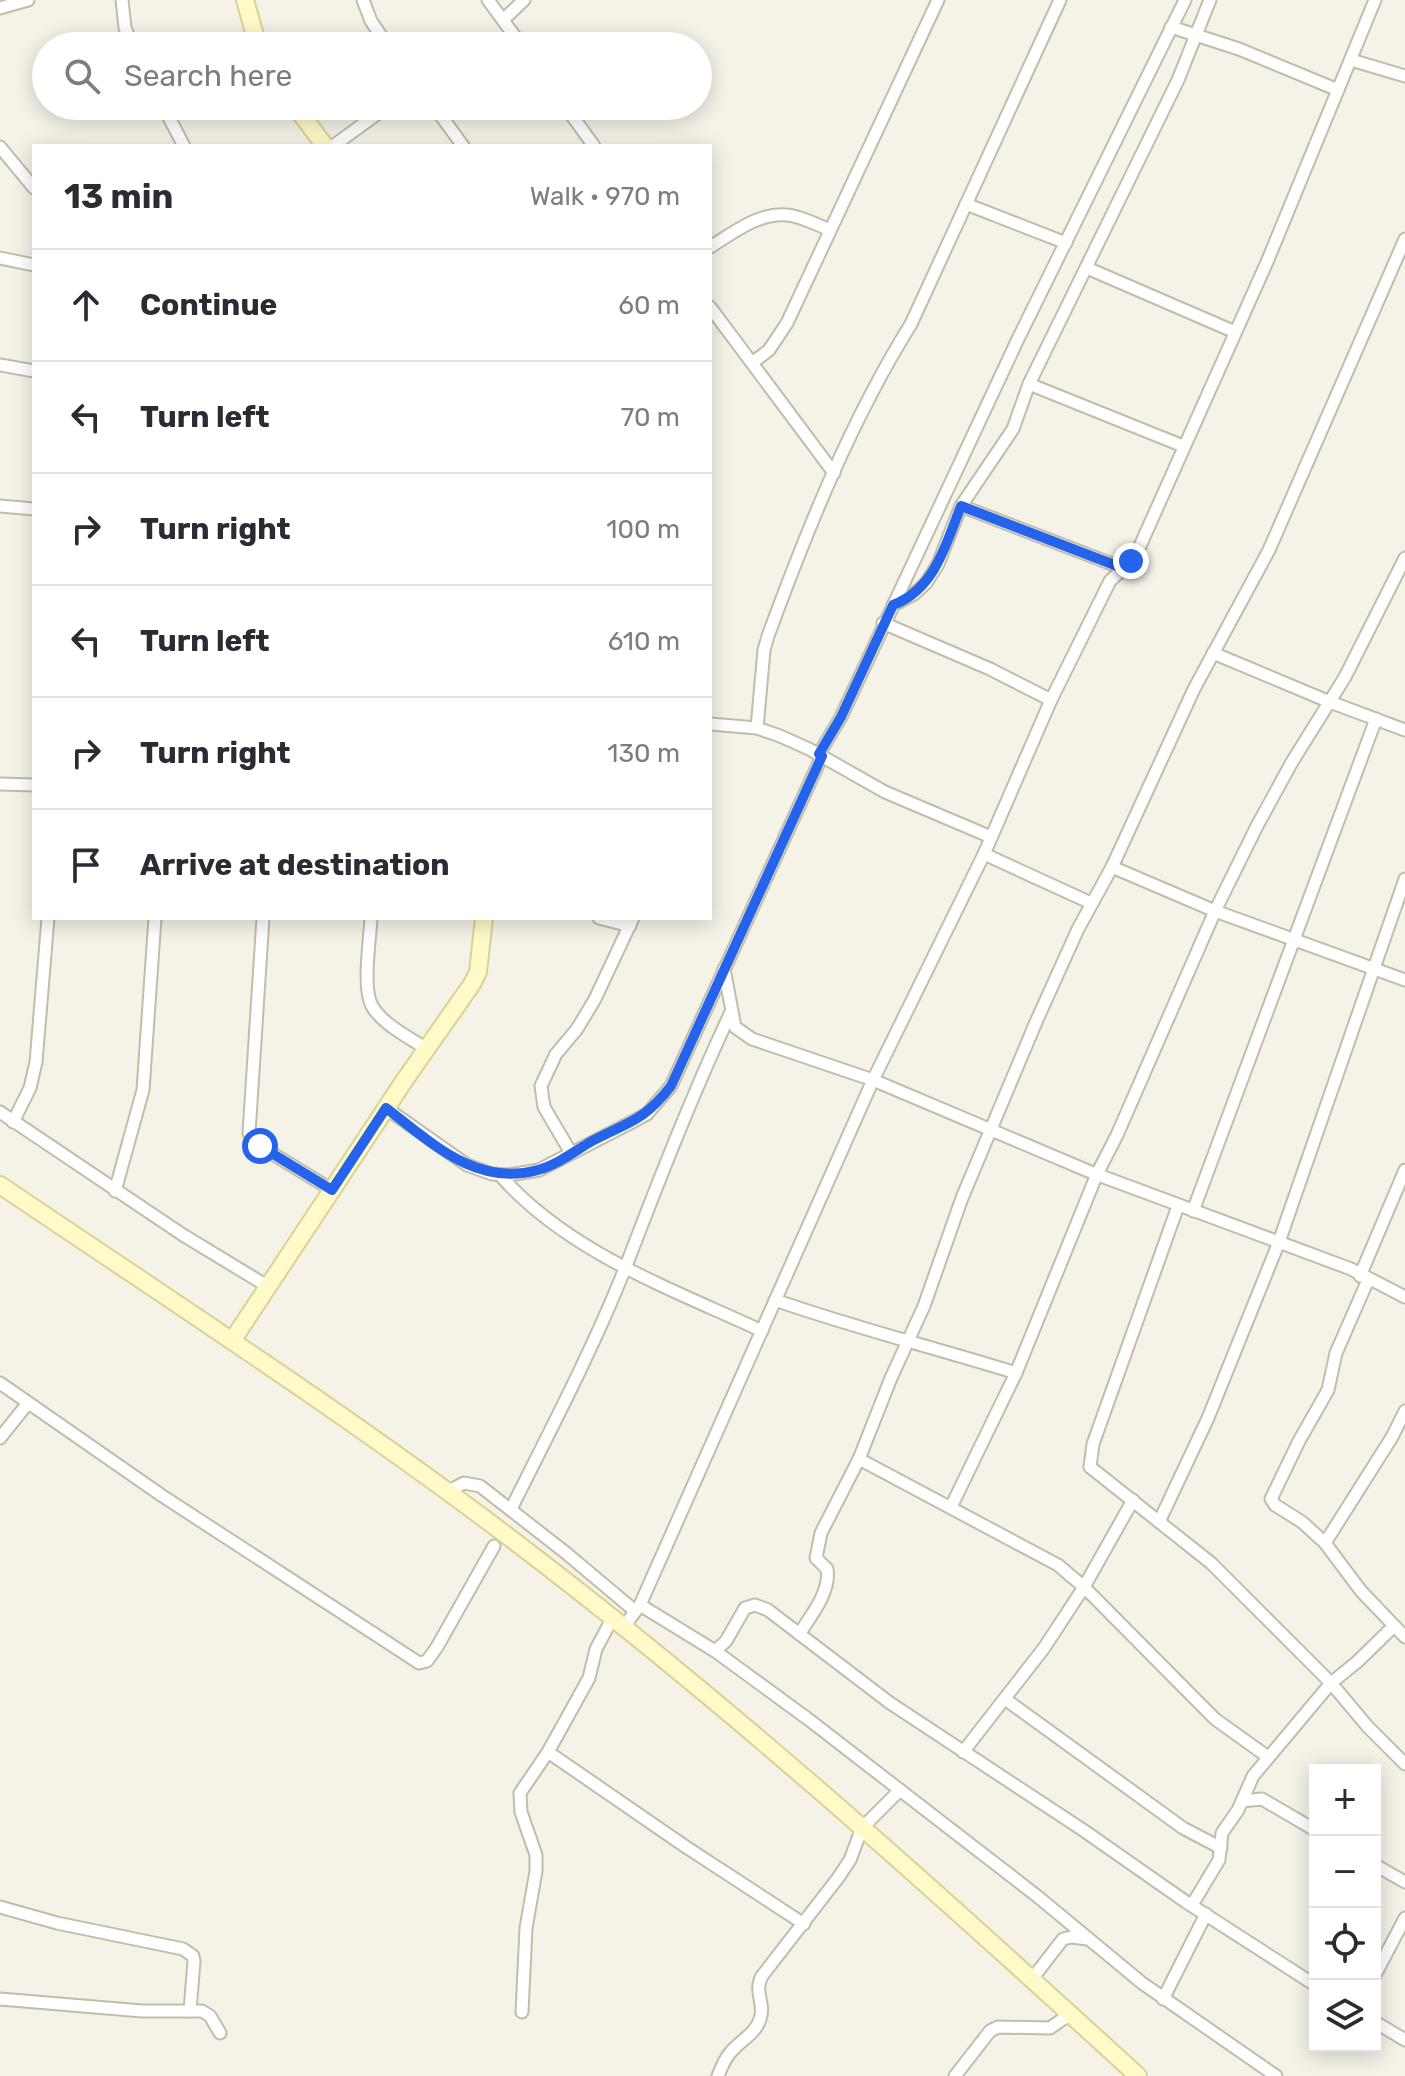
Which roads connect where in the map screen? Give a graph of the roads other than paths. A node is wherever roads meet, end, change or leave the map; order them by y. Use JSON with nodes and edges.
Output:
{"nodes":[{"id":1,"x":28,"y":0,"type":"edge"},
{"id":2,"x":122,"y":0,"type":"edge"},
{"id":3,"x":245,"y":0,"type":"edge"},
{"id":4,"x":363,"y":0,"type":"edge"},
{"id":5,"x":488,"y":0,"type":"edge"},
{"id":6,"x":524,"y":0,"type":"edge"},
{"id":7,"x":938,"y":0,"type":"edge"},
{"id":8,"x":1060,"y":0,"type":"edge"},
{"id":9,"x":1185,"y":0,"type":"edge"},
{"id":10,"x":1210,"y":0,"type":"edge"},
{"id":11,"x":1375,"y":0,"type":"edge"},
{"id":12,"x":0,"y":8,"type":"edge"},
{"id":13,"x":503,"y":20,"type":"junction"},
{"id":14,"x":1171,"y":27,"type":"junction"},
{"id":15,"x":127,"y":32,"type":"edge"},
{"id":16,"x":254,"y":32,"type":"edge"},
{"id":17,"x":378,"y":32,"type":"edge"},
{"id":18,"x":512,"y":32,"type":"edge"},
{"id":19,"x":1197,"y":34,"type":"junction"},
{"id":20,"x":1351,"y":60,"type":"junction"},
{"id":21,"x":1405,"y":76,"type":"edge"},
{"id":22,"x":1338,"y":90,"type":"junction"},
{"id":23,"x":170,"y":120,"type":"edge"},
{"id":24,"x":306,"y":120,"type":"edge"},
{"id":25,"x":369,"y":120,"type":"edge"},
{"id":26,"x":444,"y":120,"type":"edge"},
{"id":27,"x":575,"y":120,"type":"edge"},
{"id":28,"x":183,"y":144,"type":"edge"},
{"id":29,"x":324,"y":144,"type":"edge"},
{"id":30,"x":336,"y":144,"type":"edge"},
{"id":31,"x":462,"y":144,"type":"edge"},
{"id":32,"x":593,"y":144,"type":"edge"},
{"id":33,"x":0,"y":147,"type":"edge"},
{"id":34,"x":32,"y":186,"type":"edge"},
{"id":35,"x":966,"y":204,"type":"junction"},
{"id":36,"x":830,"y":230,"type":"junction"},
{"id":37,"x":1405,"y":239,"type":"edge"},
{"id":38,"x":1066,"y":243,"type":"junction"},
{"id":39,"x":712,"y":246,"type":"edge"},
{"id":40,"x":0,"y":258,"type":"edge"},
{"id":41,"x":32,"y":265,"type":"edge"},
{"id":42,"x":1087,"y":268,"type":"junction"},
{"id":43,"x":712,"y":310,"type":"edge"},
{"id":44,"x":1235,"y":332,"type":"junction"},
{"id":45,"x":752,"y":363,"type":"junction"},
{"id":46,"x":0,"y":365,"type":"edge"},
{"id":47,"x":32,"y":371,"type":"edge"},
{"id":48,"x":1029,"y":384,"type":"junction"},
{"id":49,"x":1183,"y":446,"type":"junction"},
{"id":50,"x":834,"y":473,"type":"junction"},
{"id":51,"x":0,"y":506,"type":"edge"},
{"id":52,"x":961,"y":506,"type":"junction"},
{"id":53,"x":32,"y":509,"type":"edge"},
{"id":54,"x":1405,"y":558,"type":"edge"},
{"id":55,"x":1125,"y":569,"type":"junction"},
{"id":56,"x":893,"y":605,"type":"junction"},
{"id":57,"x":883,"y":623,"type":"junction"},
{"id":58,"x":1213,"y":653,"type":"junction"},
{"id":59,"x":1051,"y":700,"type":"junction"},
{"id":60,"x":1330,"y":702,"type":"junction"},
{"id":61,"x":1376,"y":719,"type":"junction"},
{"id":62,"x":712,"y":724,"type":"edge"},
{"id":63,"x":757,"y":728,"type":"junction"},
{"id":64,"x":1405,"y":730,"type":"edge"},
{"id":65,"x":821,"y":755,"type":"junction"},
{"id":66,"x":0,"y":784,"type":"edge"},
{"id":67,"x":32,"y":785,"type":"edge"},
{"id":68,"x":991,"y":837,"type":"junction"},
{"id":69,"x":984,"y":854,"type":"junction"},
{"id":70,"x":1112,"y":867,"type":"junction"},
{"id":71,"x":1405,"y":879,"type":"edge"},
{"id":72,"x":1091,"y":903,"type":"junction"},
{"id":73,"x":1215,"y":911,"type":"junction"},
{"id":74,"x":48,"y":920,"type":"edge"},
{"id":75,"x":155,"y":920,"type":"edge"},
{"id":76,"x":263,"y":920,"type":"edge"},
{"id":77,"x":371,"y":920,"type":"edge"},
{"id":78,"x":484,"y":920,"type":"edge"},
{"id":79,"x":632,"y":922,"type":"edge"},
{"id":80,"x":1294,"y":941,"type":"junction"},
{"id":81,"x":724,"y":969,"type":"junction"},
{"id":82,"x":1373,"y":970,"type":"junction"},
{"id":83,"x":1405,"y":980,"type":"edge"},
{"id":84,"x":732,"y":1011,"type":"junction"},
{"id":85,"x":426,"y":1049,"type":"junction"},
{"id":86,"x":873,"y":1080,"type":"junction"},
{"id":87,"x":386,"y":1108,"type":"junction"},
{"id":88,"x":0,"y":1112,"type":"edge"},
{"id":89,"x":13,"y":1122,"type":"junction"},
{"id":90,"x":989,"y":1130,"type":"junction"},
{"id":91,"x":571,"y":1153,"type":"junction"},
{"id":92,"x":1405,"y":1170,"type":"edge"},
{"id":93,"x":1097,"y":1174,"type":"junction"},
{"id":94,"x":500,"y":1175,"type":"junction"},
{"id":95,"x":0,"y":1185,"type":"edge"},
{"id":96,"x":332,"y":1190,"type":"junction"},
{"id":97,"x":115,"y":1191,"type":"junction"},
{"id":98,"x":1178,"y":1206,"type":"junction"},
{"id":99,"x":1193,"y":1211,"type":"junction"},
{"id":100,"x":1279,"y":1242,"type":"junction"},
{"id":101,"x":625,"y":1267,"type":"junction"},
{"id":102,"x":1364,"y":1278,"type":"junction"},
{"id":103,"x":267,"y":1286,"type":"junction"},
{"id":104,"x":1405,"y":1297,"type":"edge"},
{"id":105,"x":775,"y":1300,"type":"junction"},
{"id":106,"x":762,"y":1331,"type":"junction"},
{"id":107,"x":232,"y":1341,"type":"junction"},
{"id":108,"x":908,"y":1341,"type":"junction"},
{"id":109,"x":1016,"y":1373,"type":"junction"},
{"id":110,"x":0,"y":1383,"type":"edge"},
{"id":111,"x":28,"y":1403,"type":"junction"},
{"id":112,"x":1405,"y":1411,"type":"edge"},
{"id":113,"x":0,"y":1438,"type":"edge"},
{"id":114,"x":859,"y":1459,"type":"junction"},
{"id":115,"x":447,"y":1492,"type":"junction"},
{"id":116,"x":1133,"y":1500,"type":"junction"},
{"id":117,"x":951,"y":1507,"type":"junction"},
{"id":118,"x":511,"y":1509,"type":"junction"},
{"id":119,"x":1159,"y":1522,"type":"junction"},
{"id":120,"x":1325,"y":1543,"type":"junction"},
{"id":121,"x":494,"y":1546,"type":"dead end"},
{"id":122,"x":1084,"y":1587,"type":"junction"},
{"id":123,"x":638,"y":1608,"type":"junction"},
{"id":124,"x":618,"y":1624,"type":"junction"},
{"id":125,"x":1394,"y":1626,"type":"junction"},
{"id":126,"x":799,"y":1634,"type":"junction"},
{"id":127,"x":1405,"y":1637,"type":"edge"},
{"id":128,"x":715,"y":1651,"type":"junction"},
{"id":129,"x":1331,"y":1683,"type":"junction"},
{"id":130,"x":1005,"y":1699,"type":"junction"},
{"id":131,"x":548,"y":1752,"type":"junction"},
{"id":132,"x":963,"y":1752,"type":"junction"},
{"id":133,"x":1268,"y":1757,"type":"junction"},
{"id":134,"x":1405,"y":1764,"type":"edge"},
{"id":135,"x":900,"y":1790,"type":"junction"},
{"id":136,"x":1242,"y":1801,"type":"junction"},
{"id":137,"x":1309,"y":1826,"type":"edge"},
{"id":138,"x":862,"y":1828,"type":"junction"},
{"id":139,"x":1221,"y":1848,"type":"junction"},
{"id":140,"x":1381,"y":1868,"type":"edge"},
{"id":141,"x":1405,"y":1882,"type":"edge"},
{"id":142,"x":1192,"y":1905,"type":"junction"},
{"id":143,"x":0,"y":1907,"type":"edge"},
{"id":144,"x":1206,"y":1914,"type":"junction"},
{"id":145,"x":1405,"y":1918,"type":"edge"},
{"id":146,"x":804,"y":1924,"type":"junction"},
{"id":147,"x":1089,"y":1939,"type":"junction"},
{"id":148,"x":1381,"y":1964,"type":"edge"},
{"id":149,"x":1032,"y":1979,"type":"junction"},
{"id":150,"x":1309,"y":1981,"type":"edge"},
{"id":151,"x":0,"y":1999,"type":"edge"},
{"id":152,"x":1163,"y":1999,"type":"junction"},
{"id":153,"x":190,"y":2011,"type":"junction"},
{"id":154,"x":522,"y":2012,"type":"dead end"},
{"id":155,"x":1070,"y":2014,"type":"junction"},
{"id":156,"x":1381,"y":2026,"type":"edge"},
{"id":157,"x":220,"y":2033,"type":"dead end"},
{"id":158,"x":1405,"y":2040,"type":"edge"},
{"id":159,"x":718,"y":2076,"type":"edge"},
{"id":160,"x":955,"y":2076,"type":"edge"},
{"id":161,"x":1138,"y":2076,"type":"edge"},
{"id":162,"x":1276,"y":2076,"type":"edge"}],
"edges":[{"from":1,"to":12,"type":"street"},
{"from":2,"to":15,"type":"street"},
{"from":3,"to":16,"type":"street"},
{"from":4,"to":17,"type":"street"},
{"from":5,"to":13,"type":"street"},
{"from":6,"to":13,"type":"street"},
{"from":7,"to":36,"type":"street"},
{"from":8,"to":35,"type":"street"},
{"from":9,"to":14,"type":"street"},
{"from":10,"to":19,"type":"street"},
{"from":11,"to":20,"type":"street"},
{"from":13,"to":18,"type":"street"},
{"from":14,"to":19,"type":"street"},
{"from":14,"to":38,"type":"street"},
{"from":19,"to":22,"type":"street"},
{"from":19,"to":42,"type":"street"},
{"from":20,"to":21,"type":"street"},
{"from":20,"to":22,"type":"street"},
{"from":22,"to":44,"type":"street"},
{"from":23,"to":28,"type":"street"},
{"from":24,"to":29,"type":"street"},
{"from":25,"to":30,"type":"street"},
{"from":26,"to":31,"type":"street"},
{"from":27,"to":32,"type":"street"},
{"from":33,"to":34,"type":"street"},
{"from":35,"to":38,"type":"street"},
{"from":35,"to":50,"type":"street"},
{"from":36,"to":39,"type":"street"},
{"from":36,"to":45,"type":"street"},
{"from":37,"to":58,"type":"street"},
{"from":38,"to":56,"type":"street"},
{"from":40,"to":41,"type":"street"},
{"from":42,"to":44,"type":"street"},
{"from":42,"to":48,"type":"street"},
{"from":43,"to":45,"type":"street"},
{"from":44,"to":49,"type":"street"},
{"from":45,"to":50,"type":"street"},
{"from":46,"to":47,"type":"street"},
{"from":48,"to":49,"type":"street"},
{"from":48,"to":52,"type":"street"},
{"from":49,"to":55,"type":"street"},
{"from":50,"to":63,"type":"street"},
{"from":51,"to":53,"type":"street"},
{"from":52,"to":55,"type":"street"},
{"from":52,"to":56,"type":"street"},
{"from":54,"to":60,"type":"street"},
{"from":55,"to":59,"type":"street"},
{"from":56,"to":57,"type":"street"},
{"from":57,"to":59,"type":"street"},
{"from":57,"to":65,"type":"street"},
{"from":58,"to":60,"type":"street"},
{"from":58,"to":70,"type":"street"},
{"from":59,"to":68,"type":"street"},
{"from":60,"to":61,"type":"street"},
{"from":60,"to":73,"type":"street"},
{"from":61,"to":64,"type":"street"},
{"from":61,"to":80,"type":"street"},
{"from":62,"to":63,"type":"street"},
{"from":63,"to":65,"type":"street"},
{"from":65,"to":68,"type":"street"},
{"from":65,"to":81,"type":"street"},
{"from":66,"to":67,"type":"street"},
{"from":68,"to":69,"type":"street"},
{"from":69,"to":72,"type":"street"},
{"from":69,"to":86,"type":"street"},
{"from":70,"to":72,"type":"street"},
{"from":70,"to":73,"type":"street"},
{"from":71,"to":82,"type":"street"},
{"from":72,"to":90,"type":"street"},
{"from":73,"to":80,"type":"street"},
{"from":73,"to":93,"type":"street"},
{"from":74,"to":89,"type":"street"},
{"from":75,"to":97,"type":"street"},
{"from":76,"to":96,"type":"street"},
{"from":77,"to":85,"type":"street"},
{"from":78,"to":85,"type":"street"},
{"from":79,"to":91,"type":"street"},
{"from":80,"to":82,"type":"street"},
{"from":80,"to":99,"type":"street"},
{"from":81,"to":84,"type":"street"},
{"from":81,"to":91,"type":"street"},
{"from":82,"to":83,"type":"street"},
{"from":82,"to":100,"type":"street"},
{"from":84,"to":86,"type":"street"},
{"from":84,"to":101,"type":"street"},
{"from":85,"to":87,"type":"street"},
{"from":86,"to":90,"type":"street"},
{"from":86,"to":105,"type":"street"},
{"from":87,"to":94,"type":"street"},
{"from":87,"to":96,"type":"street"},
{"from":88,"to":89,"type":"street"},
{"from":89,"to":97,"type":"street"},
{"from":90,"to":93,"type":"street"},
{"from":90,"to":108,"type":"street"},
{"from":91,"to":94,"type":"street"},
{"from":92,"to":102,"type":"street"},
{"from":93,"to":98,"type":"street"},
{"from":93,"to":109,"type":"street"},
{"from":94,"to":101,"type":"street"},
{"from":95,"to":107,"type":"street"},
{"from":96,"to":103,"type":"street"},
{"from":97,"to":103,"type":"street"},
{"from":98,"to":99,"type":"street"},
{"from":98,"to":116,"type":"street"},
{"from":99,"to":100,"type":"street"},
{"from":100,"to":102,"type":"street"},
{"from":100,"to":119,"type":"street"},
{"from":101,"to":106,"type":"street"},
{"from":101,"to":118,"type":"street"},
{"from":102,"to":104,"type":"street"},
{"from":102,"to":120,"type":"street"},
{"from":103,"to":107,"type":"street"},
{"from":105,"to":106,"type":"street"},
{"from":105,"to":108,"type":"street"},
{"from":106,"to":123,"type":"street"},
{"from":107,"to":115,"type":"street"},
{"from":108,"to":109,"type":"street"},
{"from":108,"to":114,"type":"street"},
{"from":109,"to":117,"type":"street"},
{"from":110,"to":111,"type":"street"},
{"from":111,"to":113,"type":"street"},
{"from":111,"to":121,"type":"street"},
{"from":112,"to":120,"type":"street"},
{"from":114,"to":117,"type":"street"},
{"from":114,"to":126,"type":"street"},
{"from":115,"to":118,"type":"street"},
{"from":115,"to":124,"type":"street"},
{"from":116,"to":119,"type":"street"},
{"from":116,"to":122,"type":"street"},
{"from":117,"to":122,"type":"street"},
{"from":118,"to":123,"type":"street"},
{"from":119,"to":129,"type":"street"},
{"from":120,"to":125,"type":"street"},
{"from":122,"to":130,"type":"street"},
{"from":122,"to":133,"type":"street"},
{"from":123,"to":124,"type":"street"},
{"from":123,"to":128,"type":"street"},
{"from":124,"to":131,"type":"street"},
{"from":124,"to":138,"type":"street"},
{"from":125,"to":127,"type":"street"},
{"from":125,"to":129,"type":"street"},
{"from":126,"to":128,"type":"street"},
{"from":126,"to":132,"type":"street"},
{"from":128,"to":135,"type":"street"},
{"from":129,"to":133,"type":"street"},
{"from":129,"to":134,"type":"street"},
{"from":130,"to":132,"type":"street"},
{"from":130,"to":139,"type":"street"},
{"from":131,"to":146,"type":"street"},
{"from":131,"to":154,"type":"street"},
{"from":132,"to":142,"type":"street"},
{"from":133,"to":136,"type":"street"},
{"from":135,"to":138,"type":"street"},
{"from":135,"to":147,"type":"street"},
{"from":136,"to":137,"type":"street"},
{"from":136,"to":139,"type":"street"},
{"from":138,"to":146,"type":"street"},
{"from":138,"to":149,"type":"street"},
{"from":139,"to":142,"type":"street"},
{"from":140,"to":141,"type":"street"},
{"from":142,"to":144,"type":"street"},
{"from":143,"to":153,"type":"street"},
{"from":144,"to":150,"type":"street"},
{"from":144,"to":152,"type":"street"},
{"from":145,"to":148,"type":"street"},
{"from":146,"to":159,"type":"street"},
{"from":147,"to":149,"type":"street"},
{"from":147,"to":152,"type":"street"},
{"from":149,"to":155,"type":"street"},
{"from":151,"to":153,"type":"street"},
{"from":152,"to":162,"type":"street"},
{"from":153,"to":157,"type":"street"},
{"from":155,"to":160,"type":"street"},
{"from":155,"to":161,"type":"street"},
{"from":156,"to":158,"type":"street"}]}
